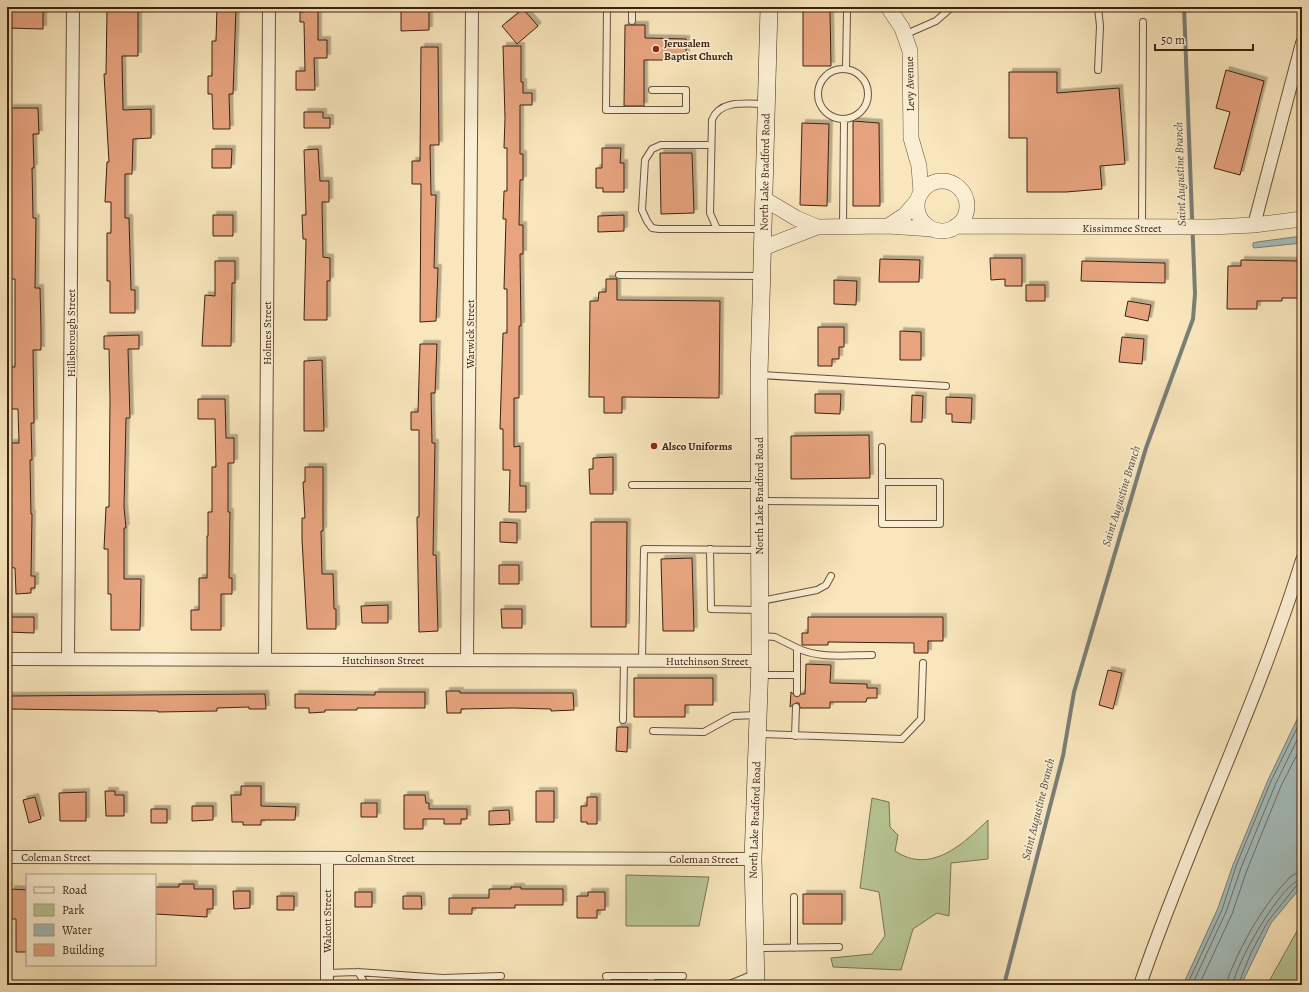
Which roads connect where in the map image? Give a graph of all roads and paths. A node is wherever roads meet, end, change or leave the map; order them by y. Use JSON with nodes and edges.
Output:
{"nodes":[{"id":1,"x":73,"y":7,"type":"edge"},
{"id":2,"x":269,"y":7,"type":"edge"},
{"id":3,"x":472,"y":7,"type":"edge"},
{"id":4,"x":607,"y":7,"type":"edge"},
{"id":5,"x":632,"y":7,"type":"edge"},
{"id":6,"x":769,"y":7,"type":"edge"},
{"id":7,"x":888,"y":7,"type":"edge"},
{"id":8,"x":952,"y":7,"type":"edge"},
{"id":9,"x":1098,"y":7,"type":"edge"},
{"id":10,"x":847,"y":13,"type":"dead end"},
{"id":11,"x":632,"y":21,"type":"dead end"},
{"id":12,"x":1143,"y":22,"type":"dead end"},
{"id":13,"x":904,"y":35,"type":"junction"},
{"id":14,"x":1302,"y":43,"type":"edge"},
{"id":15,"x":846,"y":70,"type":"junction"},
{"id":16,"x":1098,"y":70,"type":"dead end"},
{"id":17,"x":652,"y":90,"type":"dead end"},
{"id":18,"x":766,"y":104,"type":"junction"},
{"id":19,"x":844,"y":119,"type":"junction"},
{"id":20,"x":711,"y":145,"type":"junction"},
{"id":21,"x":919,"y":166,"type":"junction"},
{"id":22,"x":942,"y":181,"type":"junction"},
{"id":23,"x":919,"y":197,"type":"junction"},
{"id":24,"x":764,"y":199,"type":"junction"},
{"id":25,"x":966,"y":203,"type":"junction"},
{"id":26,"x":1302,"y":219,"type":"edge"},
{"id":27,"x":1254,"y":225,"type":"junction"},
{"id":28,"x":818,"y":226,"type":"junction"},
{"id":29,"x":843,"y":226,"type":"junction"},
{"id":30,"x":888,"y":226,"type":"junction"},
{"id":31,"x":956,"y":226,"type":"junction"},
{"id":32,"x":990,"y":227,"type":"junction"},
{"id":33,"x":1142,"y":228,"type":"junction"},
{"id":34,"x":718,"y":229,"type":"junction"},
{"id":35,"x":764,"y":229,"type":"junction"},
{"id":36,"x":932,"y":229,"type":"junction"},
{"id":37,"x":763,"y":248,"type":"junction"},
{"id":38,"x":619,"y":275,"type":"dead end"},
{"id":39,"x":762,"y":276,"type":"junction"},
{"id":40,"x":759,"y":375,"type":"junction"},
{"id":41,"x":946,"y":386,"type":"dead end"},
{"id":42,"x":882,"y":447,"type":"dead end"},
{"id":43,"x":882,"y":482,"type":"junction"},
{"id":44,"x":632,"y":486,"type":"dead end"},
{"id":45,"x":759,"y":493,"type":"junction"},
{"id":46,"x":882,"y":502,"type":"junction"},
{"id":47,"x":710,"y":550,"type":"junction"},
{"id":48,"x":759,"y":550,"type":"junction"},
{"id":49,"x":1302,"y":560,"type":"edge"},
{"id":50,"x":831,"y":576,"type":"dead end"},
{"id":51,"x":760,"y":606,"type":"junction"},
{"id":52,"x":760,"y":636,"type":"junction"},
{"id":53,"x":797,"y":648,"type":"junction"},
{"id":54,"x":872,"y":655,"type":"dead end"},
{"id":55,"x":7,"y":659,"type":"edge"},
{"id":56,"x":68,"y":660,"type":"junction"},
{"id":57,"x":265,"y":660,"type":"junction"},
{"id":58,"x":467,"y":660,"type":"junction"},
{"id":59,"x":624,"y":660,"type":"junction"},
{"id":60,"x":642,"y":661,"type":"junction"},
{"id":61,"x":923,"y":662,"type":"dead end"},
{"id":62,"x":760,"y":668,"type":"junction"},
{"id":63,"x":797,"y":675,"type":"junction"},
{"id":64,"x":797,"y":693,"type":"dead end"},
{"id":65,"x":796,"y":707,"type":"dead end"},
{"id":66,"x":758,"y":715,"type":"junction"},
{"id":67,"x":623,"y":720,"type":"dead end"},
{"id":68,"x":653,"y":731,"type":"dead end"},
{"id":69,"x":758,"y":734,"type":"junction"},
{"id":70,"x":796,"y":736,"type":"junction"},
{"id":71,"x":7,"y":857,"type":"edge"},
{"id":72,"x":327,"y":858,"type":"junction"},
{"id":73,"x":753,"y":860,"type":"junction"},
{"id":74,"x":794,"y":897,"type":"dead end"},
{"id":75,"x":839,"y":947,"type":"dead end"},
{"id":76,"x":755,"y":948,"type":"junction"},
{"id":77,"x":794,"y":948,"type":"junction"},
{"id":78,"x":358,"y":972,"type":"junction"},
{"id":79,"x":502,"y":976,"type":"dead end"},
{"id":80,"x":651,"y":976,"type":"junction"},
{"id":81,"x":683,"y":976,"type":"dead end"},
{"id":82,"x":443,"y":978,"type":"junction"},
{"id":83,"x":327,"y":979,"type":"edge"},
{"id":84,"x":756,"y":979,"type":"edge"},
{"id":85,"x":366,"y":985,"type":"edge"},
{"id":86,"x":442,"y":985,"type":"edge"},
{"id":87,"x":609,"y":985,"type":"edge"},
{"id":88,"x":650,"y":985,"type":"edge"},
{"id":89,"x":727,"y":985,"type":"edge"},
{"id":90,"x":1140,"y":985,"type":"edge"}],
"edges":[{"from":1,"to":56,"type":"street","name":"Hillsborough Street"},
{"from":2,"to":57,"type":"street","name":"Holmes Street"},
{"from":3,"to":58,"type":"street","name":"Warwick Street"},
{"from":4,"to":17,"type":"lane"},
{"from":5,"to":11,"type":"lane"},
{"from":6,"to":18,"type":"main road","name":"North Lake Bradford Road"},
{"from":7,"to":13,"type":"street","name":"Levy Avenue"},
{"from":8,"to":13,"type":"lane"},
{"from":9,"to":16,"type":"lane"},
{"from":10,"to":15,"type":"lane"},
{"from":12,"to":33,"type":"lane"},
{"from":13,"to":21,"type":"street","name":"Levy Avenue"},
{"from":14,"to":27,"type":"street"},
{"from":15,"to":19,"type":"lane"},
{"from":15,"to":19,"type":"lane"},
{"from":18,"to":20,"type":"lane"},
{"from":18,"to":24,"type":"main road","name":"North Lake Bradford Road"},
{"from":19,"to":29,"type":"lane"},
{"from":20,"to":34,"type":"lane"},
{"from":20,"to":34,"type":"lane"},
{"from":21,"to":22,"type":"street"},
{"from":21,"to":23,"type":"street","name":"Levy Avenue"},
{"from":22,"to":23,"type":"street"},
{"from":22,"to":25,"type":"street"},
{"from":23,"to":30,"type":"street"},
{"from":23,"to":36,"type":"street"},
{"from":24,"to":28,"type":"street"},
{"from":24,"to":35,"type":"main road","name":"North Lake Bradford Road"},
{"from":25,"to":31,"type":"street"},
{"from":25,"to":32,"type":"street"},
{"from":26,"to":27,"type":"street","name":"Kissimmee Street"},
{"from":27,"to":33,"type":"street","name":"Kissimmee Street"},
{"from":28,"to":29,"type":"street"},
{"from":28,"to":37,"type":"street"},
{"from":29,"to":30,"type":"street"},
{"from":30,"to":36,"type":"street"},
{"from":31,"to":32,"type":"street","name":"Kissimmee Street"},
{"from":31,"to":36,"type":"street"},
{"from":32,"to":33,"type":"street","name":"Kissimmee Street"},
{"from":34,"to":35,"type":"lane"},
{"from":35,"to":37,"type":"main road","name":"North Lake Bradford Road"},
{"from":37,"to":39,"type":"main road","name":"North Lake Bradford Road"},
{"from":38,"to":39,"type":"lane"},
{"from":39,"to":40,"type":"main road","name":"North Lake Bradford Road"},
{"from":40,"to":41,"type":"lane"},
{"from":40,"to":45,"type":"main road","name":"North Lake Bradford Road"},
{"from":42,"to":43,"type":"lane"},
{"from":43,"to":46,"type":"lane"},
{"from":43,"to":46,"type":"lane"},
{"from":44,"to":45,"type":"lane"},
{"from":45,"to":46,"type":"lane"},
{"from":45,"to":48,"type":"main road","name":"North Lake Bradford Road"},
{"from":47,"to":48,"type":"lane"},
{"from":47,"to":51,"type":"lane"},
{"from":47,"to":60,"type":"lane"},
{"from":48,"to":51,"type":"main road","name":"North Lake Bradford Road"},
{"from":49,"to":90,"type":"street"},
{"from":50,"to":51,"type":"lane"},
{"from":51,"to":52,"type":"main road","name":"North Lake Bradford Road"},
{"from":52,"to":53,"type":"lane"},
{"from":52,"to":62,"type":"main road","name":"North Lake Bradford Road"},
{"from":53,"to":54,"type":"lane"},
{"from":53,"to":63,"type":"lane"},
{"from":55,"to":56,"type":"street","name":"Hutchinson Street"},
{"from":56,"to":57,"type":"street","name":"Hutchinson Street"},
{"from":57,"to":58,"type":"street","name":"Hutchinson Street"},
{"from":58,"to":59,"type":"street","name":"Hutchinson Street"},
{"from":59,"to":60,"type":"street","name":"Hutchinson Street"},
{"from":59,"to":67,"type":"lane"},
{"from":60,"to":62,"type":"street","name":"Hutchinson Street"},
{"from":61,"to":70,"type":"lane"},
{"from":62,"to":63,"type":"lane"},
{"from":62,"to":66,"type":"main road","name":"North Lake Bradford Road"},
{"from":63,"to":64,"type":"lane"},
{"from":65,"to":70,"type":"lane"},
{"from":66,"to":68,"type":"lane"},
{"from":66,"to":69,"type":"main road","name":"North Lake Bradford Road"},
{"from":69,"to":70,"type":"lane"},
{"from":69,"to":73,"type":"main road","name":"North Lake Bradford Road"},
{"from":71,"to":72,"type":"street","name":"Coleman Street"},
{"from":72,"to":73,"type":"street","name":"Coleman Street"},
{"from":72,"to":83,"type":"street","name":"Walcott Street"},
{"from":73,"to":76,"type":"main road","name":"North Lake Bradford Road"},
{"from":74,"to":77,"type":"lane"},
{"from":75,"to":77,"type":"lane"},
{"from":76,"to":77,"type":"lane"},
{"from":76,"to":84,"type":"main road","name":"North Lake Bradford Road"},
{"from":78,"to":82,"type":"lane"},
{"from":78,"to":83,"type":"lane"},
{"from":78,"to":85,"type":"lane"},
{"from":79,"to":82,"type":"lane"},
{"from":80,"to":81,"type":"lane"},
{"from":80,"to":87,"type":"lane"},
{"from":80,"to":88,"type":"lane"},
{"from":82,"to":86,"type":"lane"},
{"from":84,"to":89,"type":"lane"}]}
